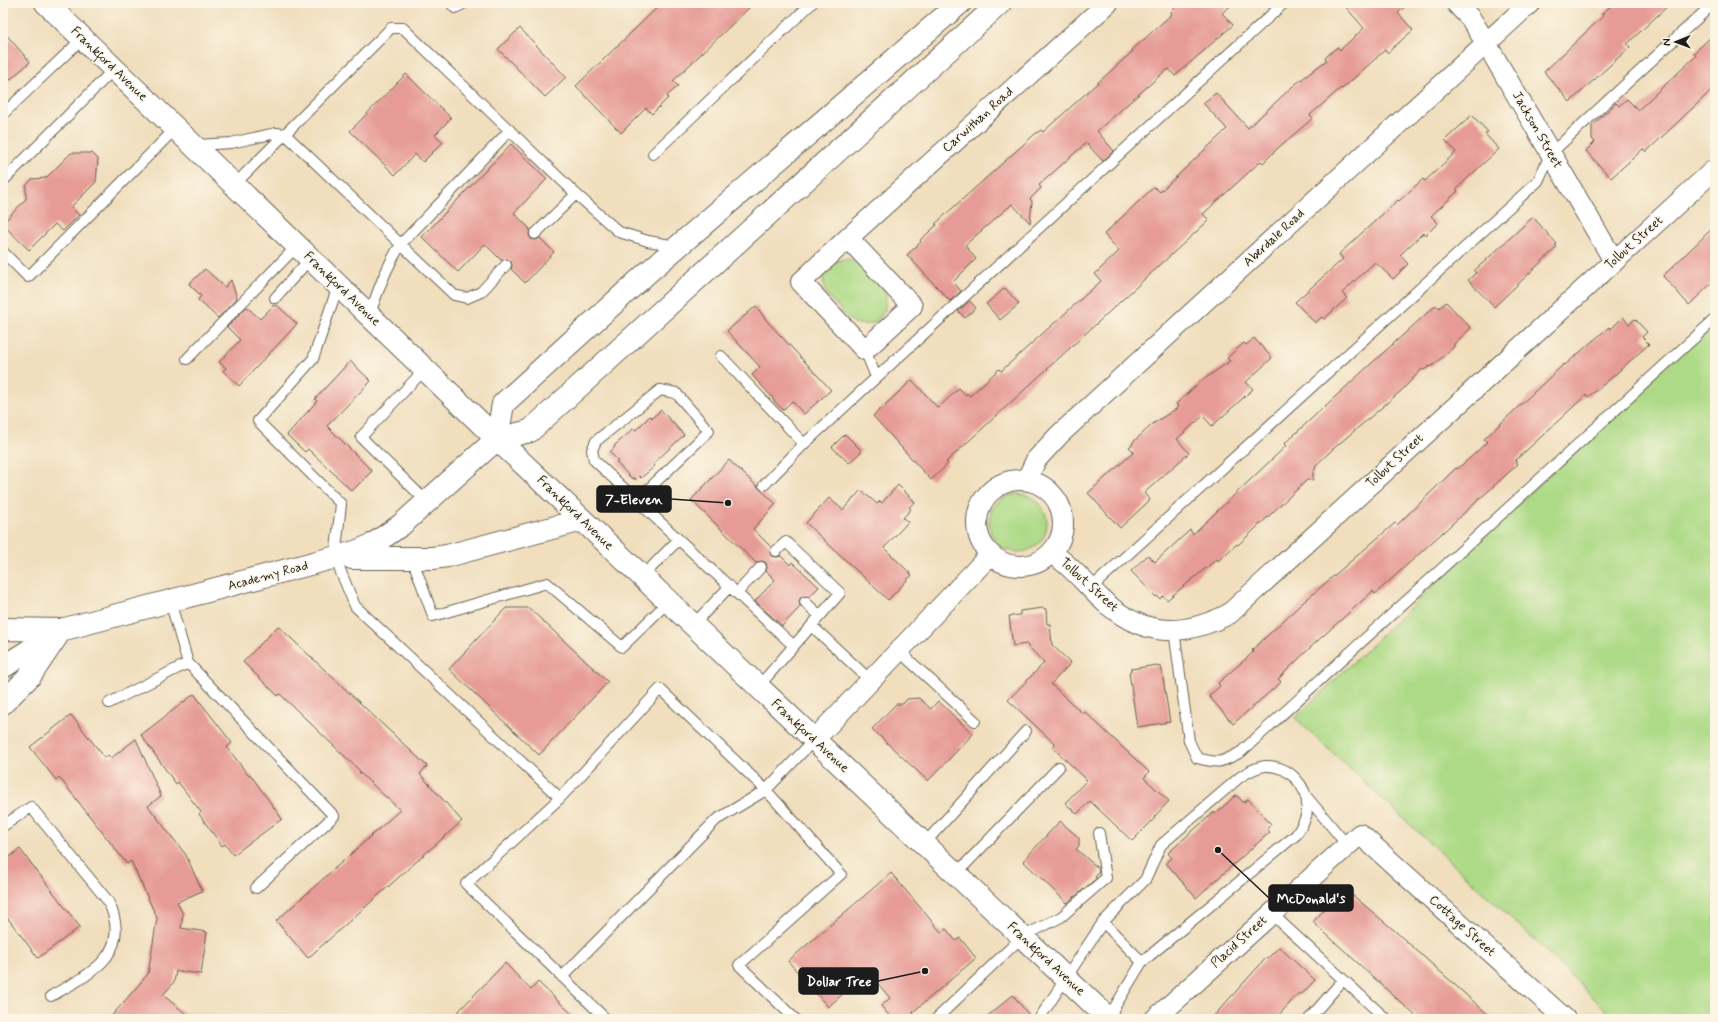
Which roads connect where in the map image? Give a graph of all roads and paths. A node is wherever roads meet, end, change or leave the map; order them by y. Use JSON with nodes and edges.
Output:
{"nodes":[{"id":1,"x":46,"y":3,"type":"edge"},
{"id":2,"x":451,"y":3,"type":"edge"},
{"id":3,"x":465,"y":3,"type":"edge"},
{"id":4,"x":812,"y":3,"type":"edge"},
{"id":5,"x":960,"y":3,"type":"edge"},
{"id":6,"x":1000,"y":3,"type":"edge"},
{"id":7,"x":1108,"y":3,"type":"edge"},
{"id":8,"x":1284,"y":3,"type":"edge"},
{"id":9,"x":1456,"y":3,"type":"edge"},
{"id":10,"x":1530,"y":3,"type":"edge"},
{"id":11,"x":1714,"y":3,"type":"edge"},
{"id":12,"x":83,"y":38,"type":"junction"},
{"id":13,"x":1486,"y":43,"type":"junction"},
{"id":14,"x":114,"y":69,"type":"junction"},
{"id":15,"x":3,"y":114,"type":"edge"},
{"id":16,"x":176,"y":129,"type":"junction"},
{"id":17,"x":510,"y":130,"type":"junction"},
{"id":18,"x":285,"y":134,"type":"junction"},
{"id":19,"x":193,"y":146,"type":"junction"},
{"id":20,"x":1550,"y":153,"type":"junction"},
{"id":21,"x":653,"y":154,"type":"dead end"},
{"id":22,"x":1715,"y":169,"type":"edge"},
{"id":23,"x":3,"y":181,"type":"edge"},
{"id":24,"x":234,"y":185,"type":"junction"},
{"id":25,"x":576,"y":194,"type":"junction"},
{"id":26,"x":535,"y":234,"type":"dead end"},
{"id":27,"x":848,"y":238,"type":"junction"},
{"id":28,"x":400,"y":244,"type":"junction"},
{"id":29,"x":678,"y":247,"type":"junction"},
{"id":30,"x":3,"y":252,"type":"edge"},
{"id":31,"x":304,"y":252,"type":"junction"},
{"id":32,"x":1614,"y":261,"type":"junction"},
{"id":33,"x":506,"y":265,"type":"dead end"},
{"id":34,"x":338,"y":286,"type":"junction"},
{"id":35,"x":275,"y":298,"type":"dead end"},
{"id":36,"x":369,"y":316,"type":"junction"},
{"id":37,"x":1715,"y":320,"type":"edge"},
{"id":38,"x":865,"y":350,"type":"junction"},
{"id":39,"x":721,"y":356,"type":"dead end"},
{"id":40,"x":187,"y":358,"type":"dead end"},
{"id":41,"x":425,"y":369,"type":"junction"},
{"id":42,"x":876,"y":377,"type":"junction"},
{"id":43,"x":497,"y":439,"type":"junction"},
{"id":44,"x":804,"y":444,"type":"junction"},
{"id":45,"x":1027,"y":479,"type":"junction"},
{"id":46,"x":764,"y":485,"type":"dead end"},
{"id":47,"x":636,"y":501,"type":"junction"},
{"id":48,"x":427,"y":502,"type":"junction"},
{"id":49,"x":582,"y":520,"type":"junction"},
{"id":50,"x":678,"y":540,"type":"junction"},
{"id":51,"x":776,"y":551,"type":"dead end"},
{"id":52,"x":1052,"y":553,"type":"junction"},
{"id":53,"x":990,"y":555,"type":"junction"},
{"id":54,"x":334,"y":558,"type":"junction"},
{"id":55,"x":412,"y":558,"type":"junction"},
{"id":56,"x":761,"y":567,"type":"dead end"},
{"id":57,"x":642,"y":577,"type":"junction"},
{"id":58,"x":1091,"y":588,"type":"junction"},
{"id":59,"x":734,"y":590,"type":"junction"},
{"id":60,"x":170,"y":601,"type":"junction"},
{"id":61,"x":668,"y":602,"type":"junction"},
{"id":62,"x":805,"y":602,"type":"dead end"},
{"id":63,"x":820,"y":616,"type":"junction"},
{"id":64,"x":693,"y":625,"type":"junction"},
{"id":65,"x":812,"y":626,"type":"junction"},
{"id":66,"x":3,"y":629,"type":"edge"},
{"id":67,"x":61,"y":630,"type":"junction"},
{"id":68,"x":1174,"y":630,"type":"junction"},
{"id":69,"x":794,"y":646,"type":"junction"},
{"id":70,"x":899,"y":651,"type":"junction"},
{"id":71,"x":188,"y":663,"type":"junction"},
{"id":72,"x":3,"y":667,"type":"edge"},
{"id":73,"x":871,"y":681,"type":"junction"},
{"id":74,"x":758,"y":687,"type":"junction"},
{"id":75,"x":3,"y":703,"type":"edge"},
{"id":76,"x":109,"y":703,"type":"dead end"},
{"id":77,"x":975,"y":721,"type":"dead end"},
{"id":78,"x":1026,"y":731,"type":"dead end"},
{"id":79,"x":814,"y":740,"type":"junction"},
{"id":80,"x":1059,"y":767,"type":"dead end"},
{"id":81,"x":766,"y":790,"type":"junction"},
{"id":82,"x":1306,"y":796,"type":"junction"},
{"id":83,"x":560,"y":798,"type":"junction"},
{"id":84,"x":3,"y":826,"type":"edge"},
{"id":85,"x":1099,"y":833,"type":"dead end"},
{"id":86,"x":1353,"y":839,"type":"junction"},
{"id":87,"x":924,"y":844,"type":"junction"},
{"id":88,"x":956,"y":874,"type":"junction"},
{"id":89,"x":256,"y":888,"type":"dead end"},
{"id":90,"x":1271,"y":913,"type":"junction"},
{"id":91,"x":1104,"y":922,"type":"junction"},
{"id":92,"x":1022,"y":937,"type":"junction"},
{"id":93,"x":1142,"y":962,"type":"junction"},
{"id":94,"x":562,"y":977,"type":"junction"},
{"id":95,"x":1067,"y":979,"type":"junction"},
{"id":96,"x":1343,"y":980,"type":"junction"},
{"id":97,"x":51,"y":996,"type":"dead end"},
{"id":98,"x":1105,"y":1017,"type":"edge"},
{"id":99,"x":606,"y":1019,"type":"edge"},
{"id":100,"x":795,"y":1019,"type":"edge"},
{"id":101,"x":936,"y":1019,"type":"edge"},
{"id":102,"x":1039,"y":1019,"type":"edge"},
{"id":103,"x":1155,"y":1019,"type":"edge"},
{"id":104,"x":1309,"y":1019,"type":"edge"},
{"id":105,"x":1386,"y":1019,"type":"edge"},
{"id":106,"x":1565,"y":1019,"type":"edge"}],
"edges":[{"from":1,"to":12,"type":"main road","name":"Frankford Avenue"},
{"from":2,"to":3,"type":"lane"},
{"from":4,"to":21,"type":"lane"},
{"from":5,"to":29,"type":"main road"},
{"from":6,"to":43,"type":"main road"},
{"from":7,"to":27,"type":"street","name":"Carwithan Road"},
{"from":8,"to":42,"type":"lane"},
{"from":9,"to":13,"type":"street","name":"Jackson Street"},
{"from":10,"to":13,"type":"street","name":"Aberdale Road"},
{"from":11,"to":20,"type":"lane"},
{"from":12,"to":14,"type":"main road","name":"Frankford Avenue"},
{"from":12,"to":15,"type":"lane"},
{"from":13,"to":20,"type":"street","name":"Jackson Street"},
{"from":13,"to":45,"type":"street","name":"Aberdale Road"},
{"from":14,"to":16,"type":"main road","name":"Frankford Avenue"},
{"from":14,"to":23,"type":"lane"},
{"from":16,"to":19,"type":"main road","name":"Frankford Avenue"},
{"from":16,"to":30,"type":"lane"},
{"from":17,"to":18,"type":"lane"},
{"from":17,"to":25,"type":"lane"},
{"from":17,"to":28,"type":"lane"},
{"from":18,"to":19,"type":"lane"},
{"from":18,"to":24,"type":"lane"},
{"from":18,"to":28,"type":"lane"},
{"from":19,"to":24,"type":"main road","name":"Frankford Avenue"},
{"from":20,"to":32,"type":"street","name":"Jackson Street"},
{"from":20,"to":58,"type":"lane"},
{"from":22,"to":32,"type":"street","name":"Tolbut Street"},
{"from":24,"to":31,"type":"main road","name":"Frankford Avenue"},
{"from":25,"to":26,"type":"lane"},
{"from":25,"to":29,"type":"lane"},
{"from":27,"to":38,"type":"street"},
{"from":27,"to":38,"type":"street","name":"Carwithan Road"},
{"from":28,"to":33,"type":"lane"},
{"from":28,"to":36,"type":"lane"},
{"from":29,"to":43,"type":"main road"},
{"from":31,"to":34,"type":"main road","name":"Frankford Avenue"},
{"from":31,"to":35,"type":"lane"},
{"from":31,"to":40,"type":"lane"},
{"from":32,"to":68,"type":"street","name":"Tolbut Street"},
{"from":34,"to":36,"type":"main road","name":"Frankford Avenue"},
{"from":34,"to":54,"type":"lane"},
{"from":36,"to":41,"type":"main road","name":"Frankford Avenue"},
{"from":37,"to":68,"type":"lane"},
{"from":38,"to":42,"type":"lane"},
{"from":39,"to":44,"type":"lane"},
{"from":41,"to":43,"type":"main road","name":"Frankford Avenue"},
{"from":41,"to":48,"type":"lane"},
{"from":42,"to":44,"type":"lane"},
{"from":43,"to":48,"type":"main road","name":"Academy Road"},
{"from":43,"to":49,"type":"main road","name":"Frankford Avenue"},
{"from":44,"to":46,"type":"lane"},
{"from":45,"to":52,"type":"street","name":"Tolbut Street"},
{"from":45,"to":53,"type":"street"},
{"from":47,"to":47,"type":"lane"},
{"from":47,"to":50,"type":"lane"},
{"from":48,"to":54,"type":"main road","name":"Academy Road"},
{"from":49,"to":55,"type":"main road"},
{"from":49,"to":57,"type":"main road","name":"Frankford Avenue"},
{"from":50,"to":57,"type":"lane"},
{"from":50,"to":59,"type":"lane"},
{"from":51,"to":63,"type":"lane"},
{"from":52,"to":53,"type":"street","name":"Tolbut Street"},
{"from":52,"to":58,"type":"street","name":"Tolbut Street"},
{"from":53,"to":70,"type":"street"},
{"from":54,"to":55,"type":"main road"},
{"from":54,"to":60,"type":"main road","name":"Academy Road"},
{"from":54,"to":83,"type":"lane"},
{"from":55,"to":61,"type":"lane"},
{"from":56,"to":59,"type":"lane"},
{"from":57,"to":61,"type":"main road","name":"Frankford Avenue"},
{"from":58,"to":68,"type":"street","name":"Tolbut Street"},
{"from":59,"to":64,"type":"lane"},
{"from":59,"to":69,"type":"lane"},
{"from":60,"to":67,"type":"main road","name":"Academy Road"},
{"from":60,"to":71,"type":"lane"},
{"from":61,"to":64,"type":"main road","name":"Frankford Avenue"},
{"from":62,"to":63,"type":"lane"},
{"from":63,"to":65,"type":"lane"},
{"from":64,"to":74,"type":"main road","name":"Frankford Avenue"},
{"from":65,"to":69,"type":"lane"},
{"from":65,"to":73,"type":"lane"},
{"from":66,"to":67,"type":"main road","name":"Academy Road"},
{"from":67,"to":72,"type":"main road"},
{"from":67,"to":75,"type":"main road"},
{"from":69,"to":74,"type":"lane"},
{"from":70,"to":73,"type":"street"},
{"from":70,"to":77,"type":"lane"},
{"from":71,"to":76,"type":"lane"},
{"from":71,"to":89,"type":"lane"},
{"from":73,"to":79,"type":"street"},
{"from":74,"to":79,"type":"main road","name":"Frankford Avenue"},
{"from":78,"to":87,"type":"lane"},
{"from":79,"to":81,"type":"lane"},
{"from":79,"to":87,"type":"main road","name":"Frankford Avenue"},
{"from":80,"to":88,"type":"lane"},
{"from":81,"to":83,"type":"lane"},
{"from":81,"to":94,"type":"lane"},
{"from":81,"to":100,"type":"lane"},
{"from":82,"to":86,"type":"lane"},
{"from":82,"to":91,"type":"lane"},
{"from":82,"to":93,"type":"lane"},
{"from":83,"to":94,"type":"lane"},
{"from":84,"to":97,"type":"lane"},
{"from":85,"to":92,"type":"lane"},
{"from":86,"to":90,"type":"street","name":"Placid Street"},
{"from":86,"to":106,"type":"street","name":"Cottage Street"},
{"from":87,"to":88,"type":"main road","name":"Frankford Avenue"},
{"from":88,"to":92,"type":"main road","name":"Frankford Avenue"},
{"from":90,"to":96,"type":"lane"},
{"from":90,"to":103,"type":"street","name":"Placid Street"},
{"from":91,"to":93,"type":"lane"},
{"from":91,"to":95,"type":"lane"},
{"from":92,"to":95,"type":"main road","name":"Frankford Avenue"},
{"from":92,"to":101,"type":"lane"},
{"from":93,"to":98,"type":"lane"},
{"from":94,"to":99,"type":"lane"},
{"from":95,"to":98,"type":"main road","name":"Frankford Avenue"},
{"from":95,"to":102,"type":"lane"},
{"from":96,"to":104,"type":"lane"},
{"from":96,"to":105,"type":"lane"}]}
